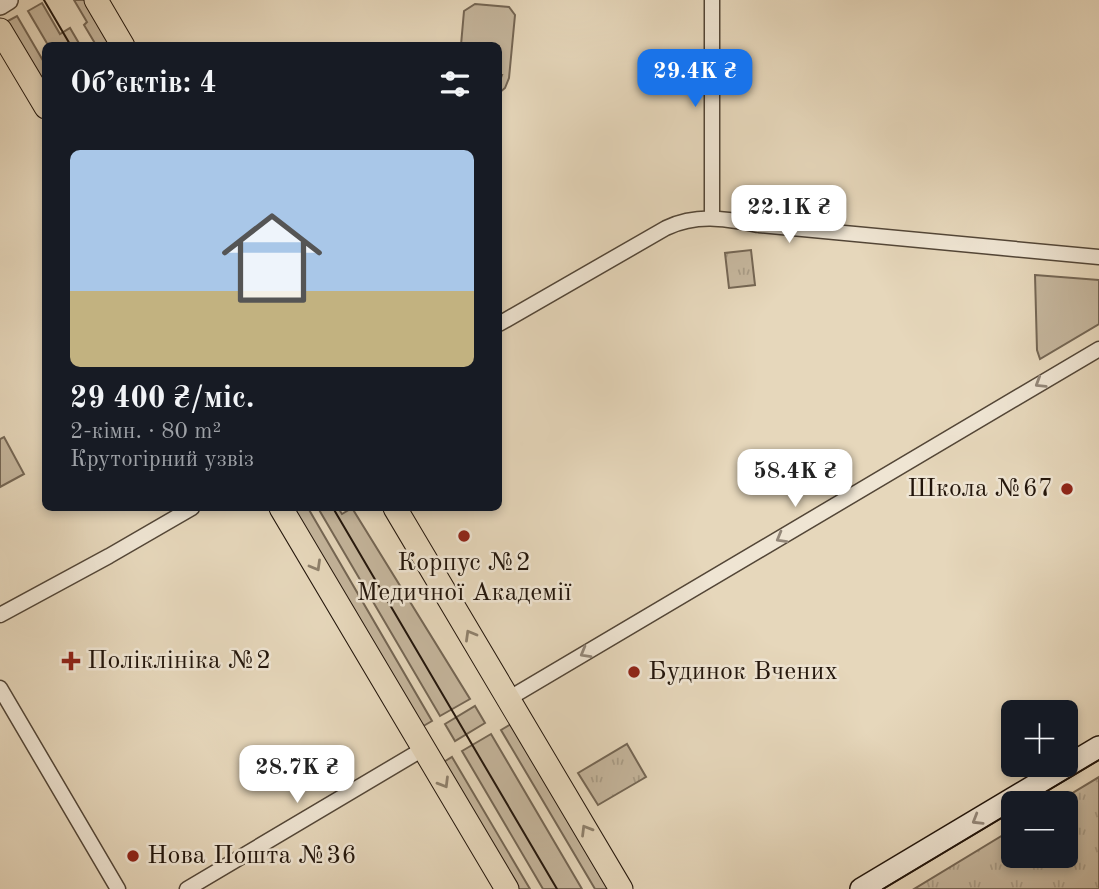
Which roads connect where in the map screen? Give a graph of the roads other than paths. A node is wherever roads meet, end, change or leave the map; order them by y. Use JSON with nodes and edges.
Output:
{"nodes":[{"id":1,"x":8,"y":0,"type":"edge"},
{"id":2,"x":96,"y":0,"type":"edge"},
{"id":3,"x":712,"y":0,"type":"edge"},
{"id":4,"x":0,"y":5,"type":"edge"},
{"id":5,"x":0,"y":30,"type":"edge"},
{"id":6,"x":121,"y":42,"type":"edge"},
{"id":7,"x":42,"y":100,"type":"edge"},
{"id":8,"x":712,"y":217,"type":"junction"},
{"id":9,"x":1099,"y":257,"type":"edge"},
{"id":10,"x":502,"y":322,"type":"edge"},
{"id":11,"x":1099,"y":349,"type":"edge"},
{"id":12,"x":187,"y":511,"type":"edge"},
{"id":13,"x":283,"y":511,"type":"edge"},
{"id":14,"x":397,"y":511,"type":"edge"},
{"id":15,"x":0,"y":615,"type":"edge"},
{"id":16,"x":0,"y":688,"type":"edge"},
{"id":17,"x":508,"y":699,"type":"junction"},
{"id":18,"x":1099,"y":747,"type":"edge"},
{"id":19,"x":424,"y":750,"type":"junction"},
{"id":20,"x":118,"y":889,"type":"edge"},
{"id":21,"x":187,"y":889,"type":"edge"},
{"id":22,"x":507,"y":889,"type":"edge"},
{"id":23,"x":621,"y":889,"type":"edge"},
{"id":24,"x":861,"y":889,"type":"edge"}],
"edges":[{"from":1,"to":4,"type":"street"},
{"from":2,"to":6,"type":"main road"},
{"from":3,"to":8,"type":"street"},
{"from":5,"to":7,"type":"main road"},
{"from":8,"to":9,"type":"street"},
{"from":8,"to":10,"type":"street"},
{"from":11,"to":17,"type":"street","one_way":true},
{"from":12,"to":15,"type":"street"},
{"from":13,"to":19,"type":"main road","one_way":true},
{"from":17,"to":14,"type":"main road","one_way":true},
{"from":16,"to":20,"type":"street"},
{"from":23,"to":17,"type":"main road","one_way":true},
{"from":18,"to":24,"type":"main road","one_way":true},
{"from":19,"to":21,"type":"street"},
{"from":19,"to":22,"type":"main road","one_way":true}]}
